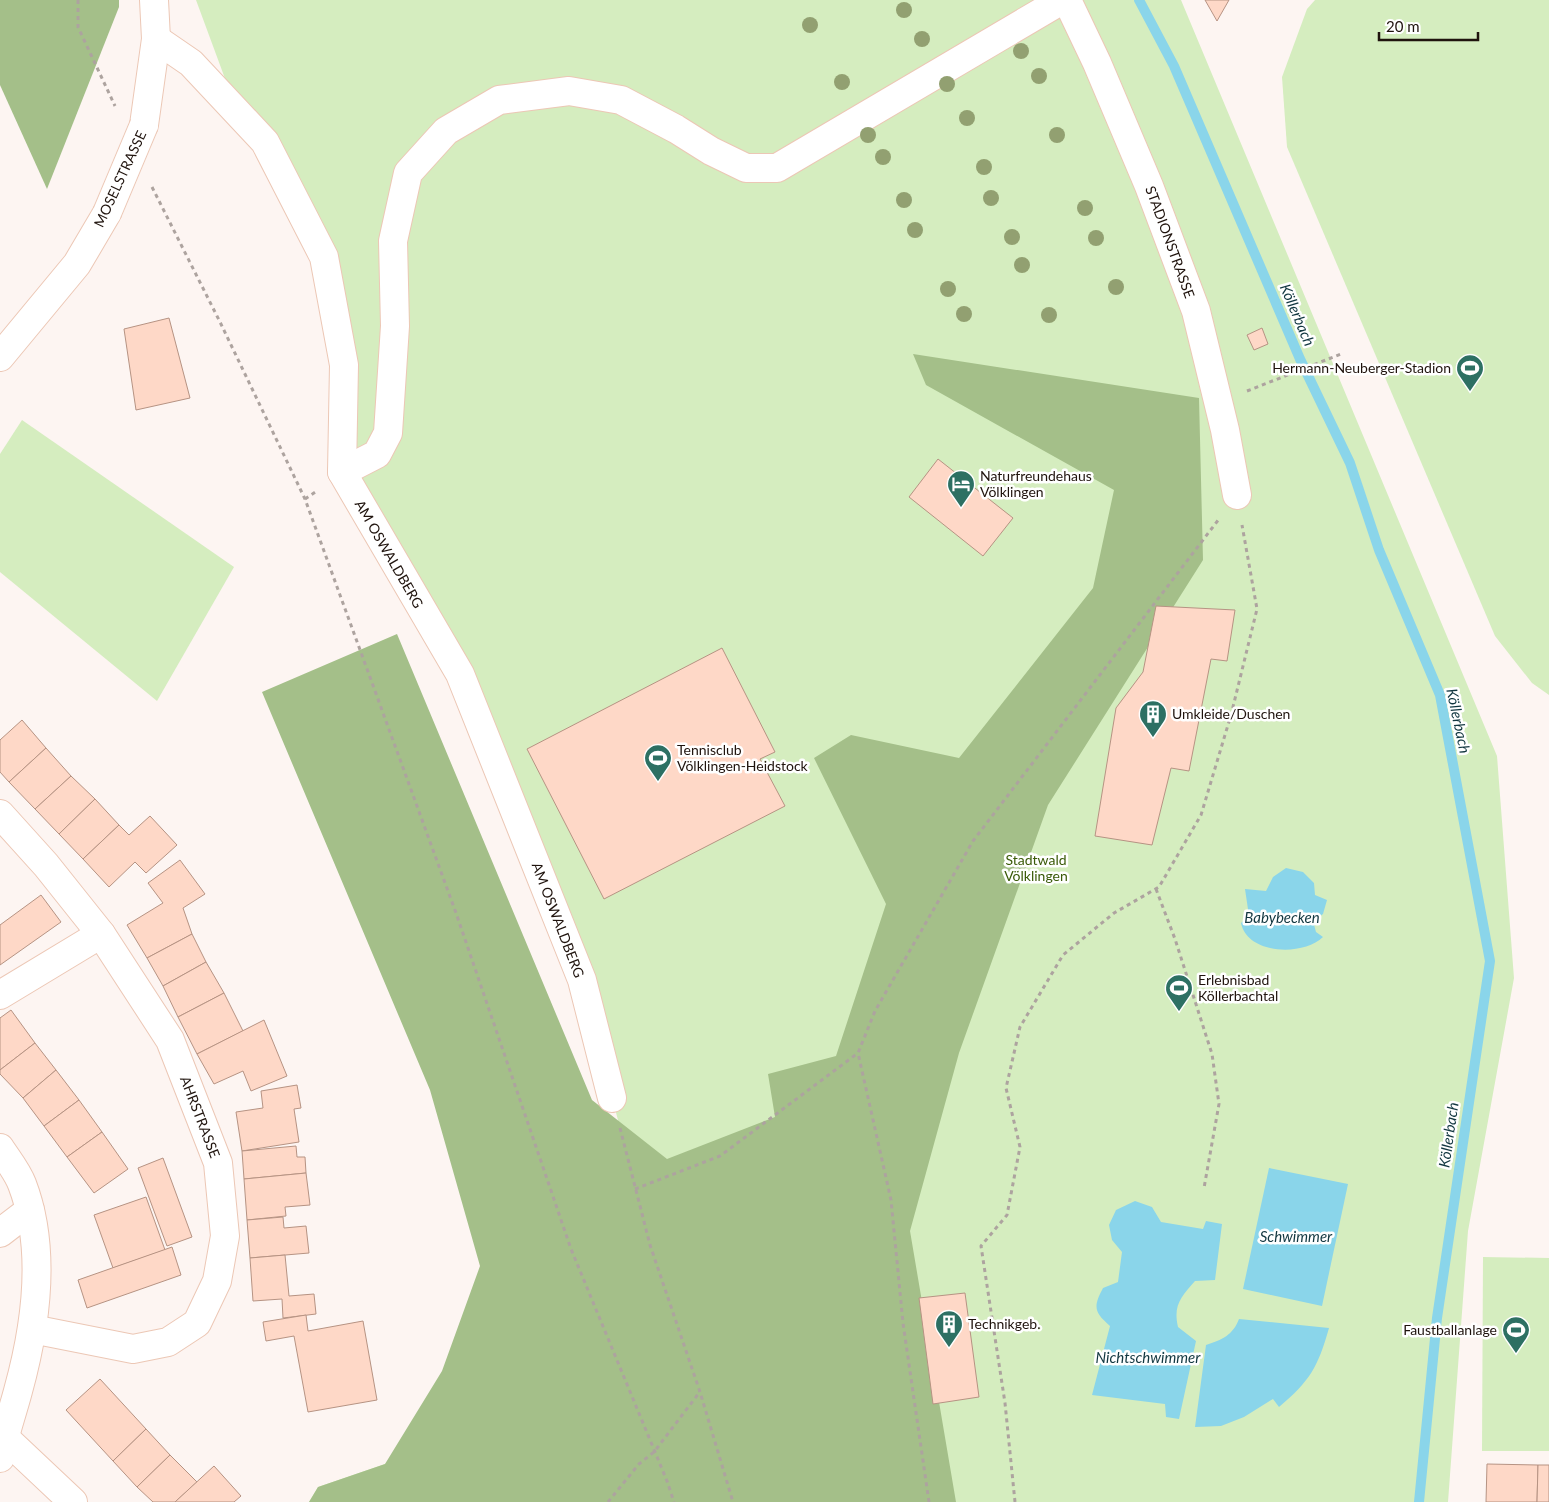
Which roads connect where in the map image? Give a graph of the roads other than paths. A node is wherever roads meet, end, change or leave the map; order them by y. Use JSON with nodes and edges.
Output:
{"nodes":[{"id":1,"x":154,"y":0,"type":"edge"},
{"id":2,"x":1062,"y":0,"type":"edge"},
{"id":3,"x":1067,"y":0,"type":"edge"},
{"id":4,"x":156,"y":39,"type":"junction"},
{"id":5,"x":2,"y":350,"type":"edge"},
{"id":6,"x":342,"y":472,"type":"junction"},
{"id":7,"x":1237,"y":495,"type":"road end"},
{"id":8,"x":0,"y":814,"type":"edge"},
{"id":9,"x":101,"y":934,"type":"junction"},
{"id":10,"x":0,"y":995,"type":"edge"},
{"id":11,"x":612,"y":1098,"type":"road end"},
{"id":12,"x":0,"y":1148,"type":"edge"},
{"id":13,"x":30,"y":1210,"type":"junction"},
{"id":14,"x":0,"y":1233,"type":"edge"},
{"id":15,"x":32,"y":1329,"type":"junction"},
{"id":16,"x":2,"y":1448,"type":"edge"},
{"id":17,"x":73,"y":1502,"type":"edge"}],
"edges":[{"from":1,"to":4,"type":"street","name":"MOSELSTRASSE"},
{"from":2,"to":6,"type":"street"},
{"from":3,"to":7,"type":"street","name":"STADIONSTRASSE"},
{"from":4,"to":5,"type":"street","name":"MOSELSTRASSE","bridge":true},
{"from":4,"to":6,"type":"street"},
{"from":6,"to":11,"type":"street","name":"AM OSWALDBERG"},
{"from":8,"to":9,"type":"street","name":"AHRSTRASSE"},
{"from":9,"to":10,"type":"street"},
{"from":9,"to":15,"type":"street","name":"AHRSTRASSE"},
{"from":12,"to":13,"type":"street"},
{"from":13,"to":14,"type":"street"},
{"from":13,"to":15,"type":"street"},
{"from":15,"to":16,"type":"street"},
{"from":16,"to":17,"type":"street"}]}
